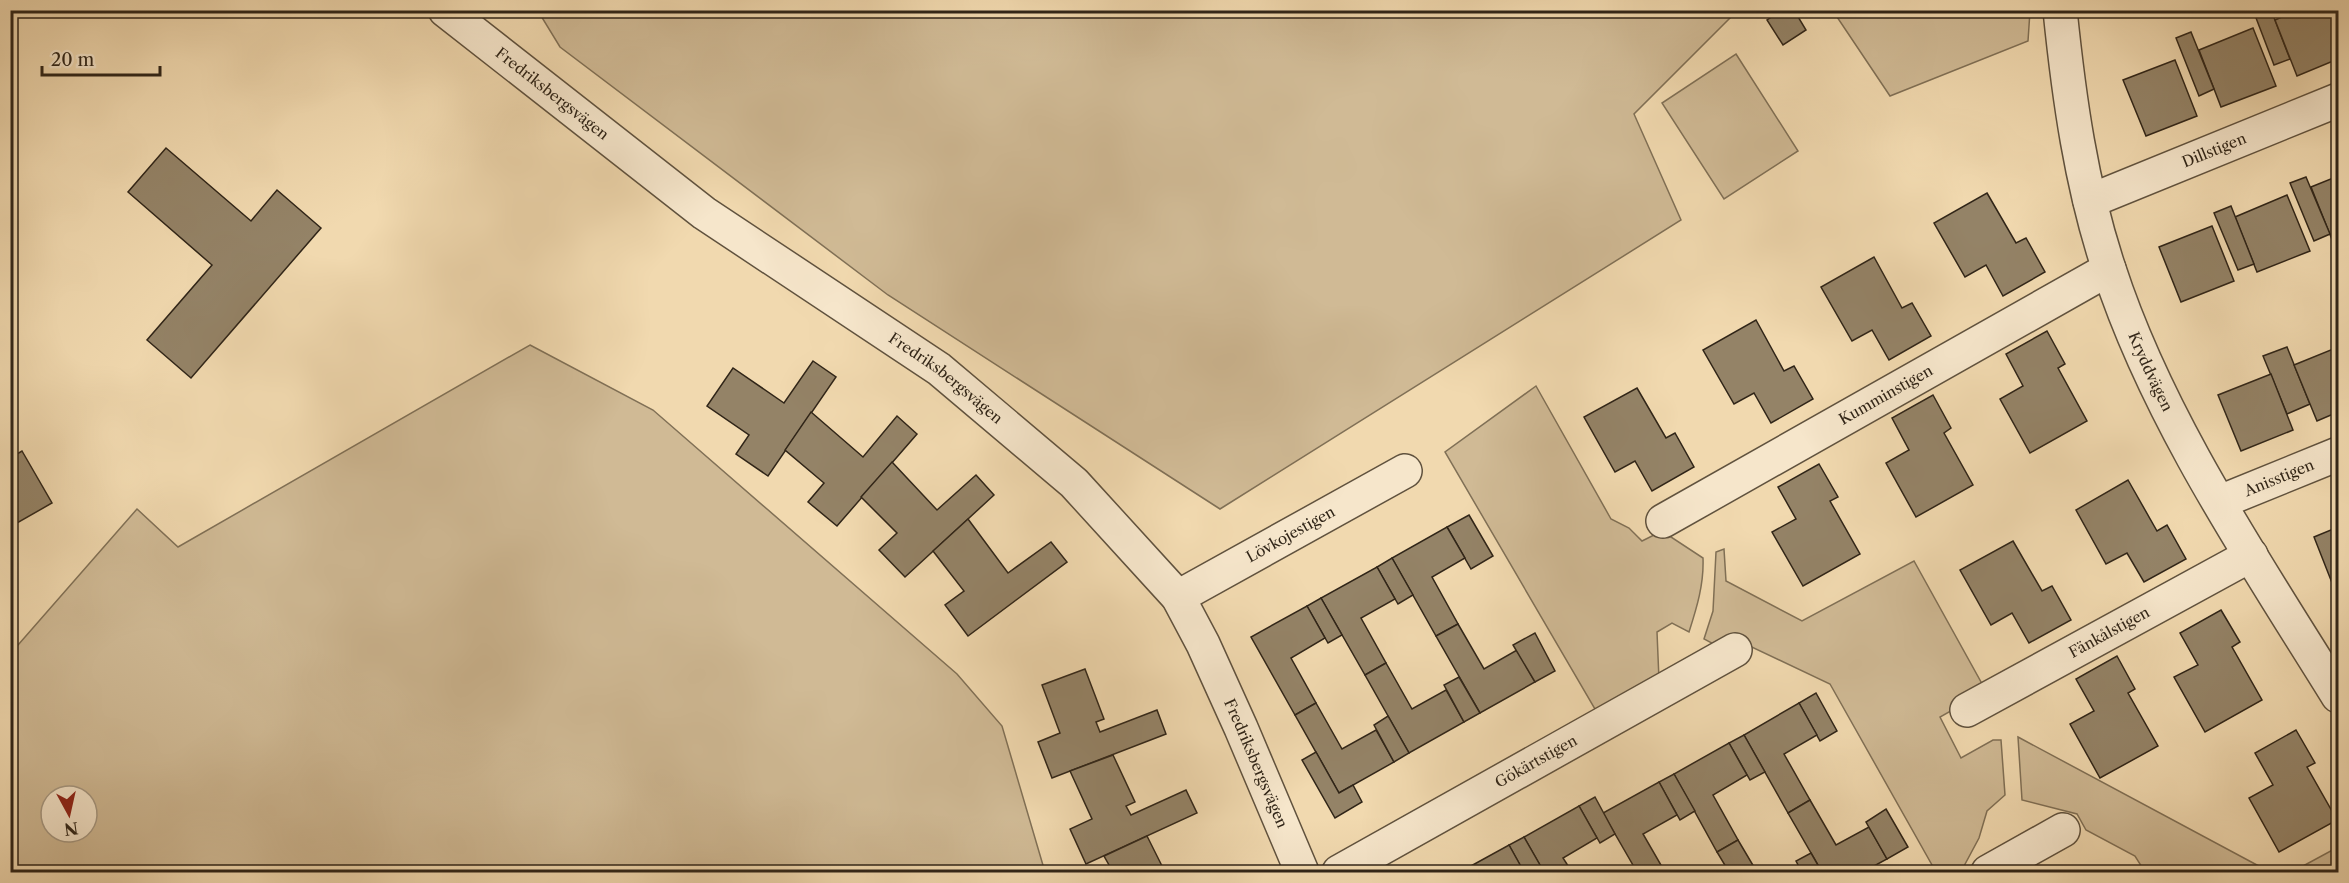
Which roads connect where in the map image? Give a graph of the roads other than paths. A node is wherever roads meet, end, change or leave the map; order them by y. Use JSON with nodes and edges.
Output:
{"nodes":[{"id":1,"x":445,"y":10,"type":"edge"},
{"id":2,"x":2060,"y":10,"type":"edge"},
{"id":3,"x":2338,"y":100,"type":"edge"},
{"id":4,"x":2090,"y":201,"type":"junction"},
{"id":5,"x":2109,"y":269,"type":"junction"},
{"id":6,"x":2338,"y":454,"type":"edge"},
{"id":7,"x":1405,"y":471,"type":"dead end"},
{"id":8,"x":2220,"y":502,"type":"junction"},
{"id":9,"x":1663,"y":521,"type":"dead end"},
{"id":10,"x":2251,"y":555,"type":"junction"},
{"id":11,"x":1178,"y":597,"type":"junction"},
{"id":12,"x":1735,"y":650,"type":"dead end"},
{"id":13,"x":2338,"y":696,"type":"edge"},
{"id":14,"x":1967,"y":710,"type":"dead end"},
{"id":15,"x":2063,"y":830,"type":"dead end"},
{"id":16,"x":1302,"y":873,"type":"edge"},
{"id":17,"x":1339,"y":873,"type":"edge"},
{"id":18,"x":1988,"y":873,"type":"edge"}],
"edges":[{"from":1,"to":11,"type":"street","name":"Fredriksbergsvägen"},
{"from":2,"to":4,"type":"street","name":"Kryddvägen"},
{"from":3,"to":4,"type":"street","name":"Dillstigen"},
{"from":4,"to":5,"type":"street","name":"Kryddvägen"},
{"from":5,"to":8,"type":"street","name":"Kryddvägen"},
{"from":5,"to":9,"type":"street","name":"Kumminstigen"},
{"from":6,"to":8,"type":"street","name":"Anisstigen"},
{"from":7,"to":11,"type":"street","name":"Lövkojestigen"},
{"from":8,"to":10,"type":"street","name":"Kryddvägen"},
{"from":10,"to":13,"type":"street","name":"Kryddvägen"},
{"from":10,"to":14,"type":"street","name":"Fänkålstigen"},
{"from":11,"to":16,"type":"street","name":"Fredriksbergsvägen"},
{"from":12,"to":17,"type":"street","name":"Gökärtstigen"},
{"from":15,"to":18,"type":"street"}]}
